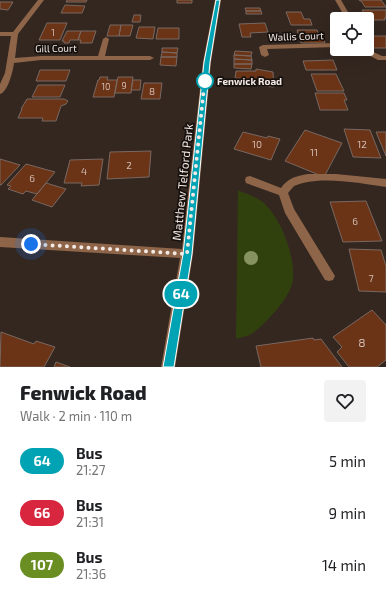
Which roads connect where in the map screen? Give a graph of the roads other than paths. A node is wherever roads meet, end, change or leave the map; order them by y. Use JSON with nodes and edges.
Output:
{"nodes":[{"id":1,"x":41,"y":0,"type":"edge"},
{"id":2,"x":218,"y":0,"type":"edge"},
{"id":3,"x":338,"y":0,"type":"edge"},
{"id":4,"x":345,"y":12,"type":"edge"},
{"id":5,"x":0,"y":34,"type":"edge"},
{"id":6,"x":15,"y":34,"type":"junction"},
{"id":7,"x":106,"y":40,"type":"dead end"},
{"id":8,"x":330,"y":45,"type":"edge"},
{"id":9,"x":374,"y":54,"type":"edge"},
{"id":10,"x":265,"y":56,"type":"dead end"},
{"id":11,"x":101,"y":58,"type":"junction"},
{"id":12,"x":150,"y":58,"type":"dead end"},
{"id":13,"x":386,"y":58,"type":"edge"},
{"id":14,"x":12,"y":61,"type":"junction"},
{"id":15,"x":0,"y":92,"type":"edge"},
{"id":16,"x":250,"y":180,"type":"dead end"},
{"id":17,"x":386,"y":183,"type":"edge"},
{"id":18,"x":283,"y":193,"type":"junction"},
{"id":19,"x":0,"y":242,"type":"edge"},
{"id":20,"x":187,"y":254,"type":"junction"},
{"id":21,"x":329,"y":276,"type":"dead end"},
{"id":22,"x":168,"y":367,"type":"edge"}],
"edges":[{"from":1,"to":6,"type":"street"},
{"from":2,"to":20,"type":"street","name":"Matthew Telford Park"},
{"from":3,"to":4,"type":"street"},
{"from":5,"to":6,"type":"street"},
{"from":6,"to":14,"type":"street"},
{"from":7,"to":11,"type":"street"},
{"from":8,"to":10,"type":"street","name":"Wallis Court"},
{"from":9,"to":13,"type":"street"},
{"from":11,"to":12,"type":"street","name":"Gill Court"},
{"from":11,"to":14,"type":"street","name":"Gill Court"},
{"from":14,"to":15,"type":"street"},
{"from":16,"to":18,"type":"street"},
{"from":17,"to":18,"type":"street"},
{"from":18,"to":21,"type":"street"},
{"from":19,"to":20,"type":"street"},
{"from":20,"to":22,"type":"street","name":"Matthew Telford Park"}]}
